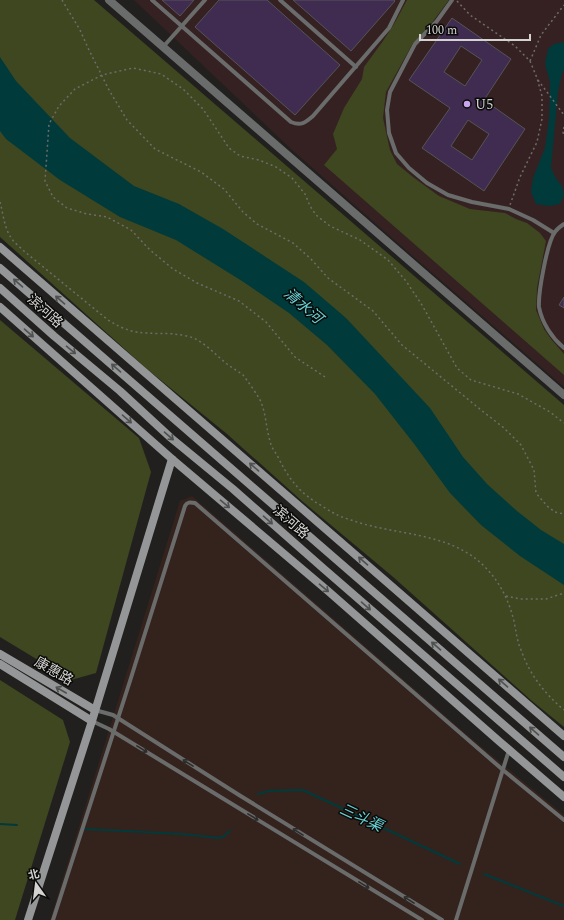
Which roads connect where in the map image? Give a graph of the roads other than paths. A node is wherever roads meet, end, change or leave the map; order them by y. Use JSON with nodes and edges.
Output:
{"nodes":[{"id":1,"x":109,"y":0,"type":"edge"},
{"id":2,"x":152,"y":0,"type":"edge"},
{"id":3,"x":205,"y":0,"type":"edge"},
{"id":4,"x":280,"y":0,"type":"edge"},
{"id":5,"x":403,"y":0,"type":"edge"},
{"id":6,"x":452,"y":0,"type":"edge"},
{"id":7,"x":182,"y":26,"type":"junction"},
{"id":8,"x":163,"y":47,"type":"junction"},
{"id":9,"x":356,"y":66,"type":"junction"},
{"id":10,"x":564,"y":224,"type":"edge"},
{"id":11,"x":554,"y":233,"type":"junction"},
{"id":12,"x":0,"y":247,"type":"edge"},
{"id":13,"x":0,"y":268,"type":"edge"},
{"id":14,"x":0,"y":288,"type":"edge"},
{"id":15,"x":0,"y":307,"type":"edge"},
{"id":16,"x":564,"y":348,"type":"edge"},
{"id":17,"x":564,"y":395,"type":"edge"},
{"id":18,"x":172,"y":459,"type":"junction"},
{"id":19,"x":0,"y":654,"type":"edge"},
{"id":20,"x":0,"y":664,"type":"edge"},
{"id":21,"x":95,"y":710,"type":"junction"},
{"id":22,"x":118,"y":718,"type":"junction"},
{"id":23,"x":92,"y":721,"type":"junction"},
{"id":24,"x":114,"y":732,"type":"junction"},
{"id":25,"x":564,"y":736,"type":"edge"},
{"id":26,"x":509,"y":750,"type":"junction"},
{"id":27,"x":564,"y":757,"type":"edge"},
{"id":28,"x":503,"y":770,"type":"junction"},
{"id":29,"x":564,"y":777,"type":"edge"},
{"id":30,"x":564,"y":797,"type":"edge"},
{"id":31,"x":564,"y":820,"type":"edge"},
{"id":32,"x":28,"y":920,"type":"edge"},
{"id":33,"x":53,"y":920,"type":"edge"},
{"id":34,"x":422,"y":920,"type":"edge"},
{"id":35,"x":442,"y":920,"type":"edge"},
{"id":36,"x":456,"y":920,"type":"edge"}],
"edges":[{"from":1,"to":8,"type":"street"},
{"from":2,"to":7,"type":"lane"},
{"from":3,"to":7,"type":"lane"},
{"from":4,"to":9,"type":"lane"},
{"from":5,"to":9,"type":"lane"},
{"from":6,"to":11,"type":"lane"},
{"from":7,"to":8,"type":"lane"},
{"from":7,"to":9,"type":"lane"},
{"from":8,"to":17,"type":"street"},
{"from":10,"to":11,"type":"lane"},
{"from":11,"to":16,"type":"lane"},
{"from":25,"to":12,"type":"street","one_way":true},
{"from":27,"to":13,"type":"street","name":"滨河路","one_way":true},
{"from":14,"to":29,"type":"street","name":"滨河路","one_way":true},
{"from":15,"to":18,"type":"street","one_way":true},
{"from":18,"to":21,"type":"street"},
{"from":18,"to":26,"type":"street","one_way":true},
{"from":21,"to":19,"type":"street","name":"康惠路","one_way":true},
{"from":20,"to":23,"type":"street","name":"康惠路"},
{"from":21,"to":22,"type":"lane"},
{"from":21,"to":23,"type":"street"},
{"from":22,"to":24,"type":"lane"},
{"from":22,"to":28,"type":"lane"},
{"from":35,"to":22,"type":"lane","one_way":true},
{"from":23,"to":24,"type":"lane"},
{"from":23,"to":32,"type":"street"},
{"from":24,"to":33,"type":"lane"},
{"from":24,"to":34,"type":"lane","one_way":true},
{"from":26,"to":28,"type":"lane"},
{"from":26,"to":30,"type":"street"},
{"from":28,"to":31,"type":"lane"},
{"from":28,"to":36,"type":"lane"}]}
